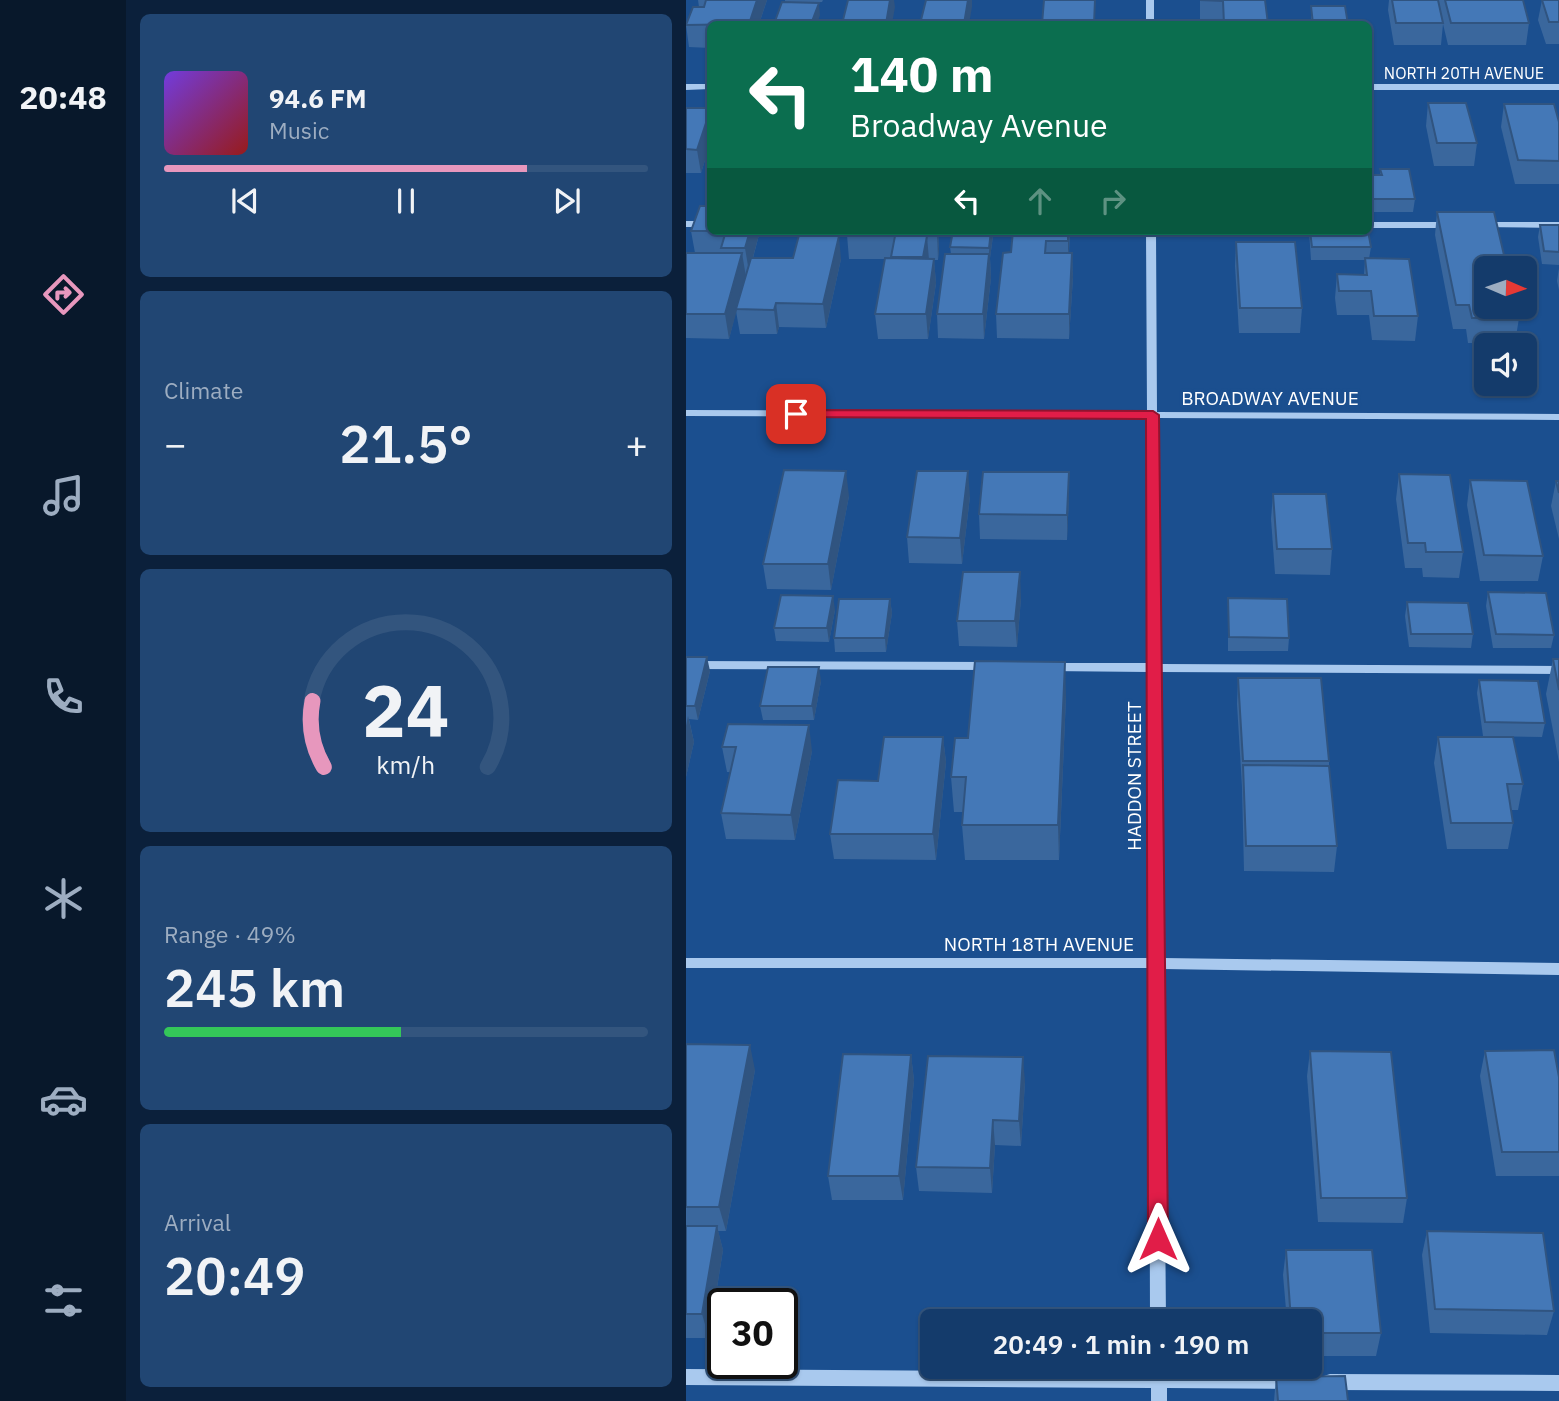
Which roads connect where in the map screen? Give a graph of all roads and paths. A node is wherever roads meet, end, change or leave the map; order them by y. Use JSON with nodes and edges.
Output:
{"nodes":[{"id":1,"x":1150,"y":0,"type":"edge"},
{"id":2,"x":1150,"y":21,"type":"edge"},
{"id":3,"x":1559,"y":86,"type":"edge"},
{"id":4,"x":686,"y":87,"type":"edge"},
{"id":5,"x":707,"y":87,"type":"edge"},
{"id":6,"x":1372,"y":88,"type":"edge"},
{"id":7,"x":686,"y":224,"type":"edge"},
{"id":8,"x":707,"y":224,"type":"edge"},
{"id":9,"x":1372,"y":225,"type":"edge"},
{"id":10,"x":1559,"y":225,"type":"edge"},
{"id":11,"x":1151,"y":235,"type":"edge"},
{"id":12,"x":686,"y":413,"type":"edge"},
{"id":13,"x":1153,"y":415,"type":"junction"},
{"id":14,"x":1559,"y":416,"type":"edge"},
{"id":15,"x":686,"y":665,"type":"edge"},
{"id":16,"x":1003,"y":666,"type":"edge"},
{"id":17,"x":1030,"y":667,"type":"edge"},
{"id":18,"x":1154,"y":667,"type":"junction"},
{"id":19,"x":1559,"y":670,"type":"edge"},
{"id":20,"x":686,"y":962,"type":"edge"},
{"id":21,"x":1157,"y":963,"type":"junction"},
{"id":22,"x":1559,"y":970,"type":"edge"},
{"id":23,"x":1158,"y":1309,"type":"edge"},
{"id":24,"x":920,"y":1376,"type":"edge"},
{"id":25,"x":686,"y":1377,"type":"edge"},
{"id":26,"x":1322,"y":1378,"type":"edge"},
{"id":27,"x":1158,"y":1379,"type":"edge"},
{"id":28,"x":1559,"y":1383,"type":"edge"},
{"id":29,"x":1159,"y":1401,"type":"edge"}],
"edges":[{"from":1,"to":2,"type":"street"},
{"from":3,"to":6,"type":"street","name":"NORTH 20TH AVENUE"},
{"from":4,"to":5,"type":"street"},
{"from":7,"to":8,"type":"street"},
{"from":9,"to":10,"type":"street"},
{"from":11,"to":13,"type":"street","name":"HADDON STREET"},
{"from":12,"to":13,"type":"street","name":"BROADWAY AVENUE"},
{"from":13,"to":14,"type":"street","name":"BROADWAY AVENUE"},
{"from":13,"to":18,"type":"street","name":"HADDON STREET"},
{"from":15,"to":16,"type":"street"},
{"from":17,"to":18,"type":"street"},
{"from":18,"to":19,"type":"street"},
{"from":18,"to":21,"type":"street","name":"HADDON STREET"},
{"from":20,"to":21,"type":"street","name":"NORTH 18TH AVENUE"},
{"from":21,"to":22,"type":"street","name":"NORTH 18TH AVENUE"},
{"from":21,"to":23,"type":"street","name":"HADDON STREET"},
{"from":24,"to":25,"type":"street"},
{"from":26,"to":28,"type":"street"},
{"from":27,"to":29,"type":"street"}]}
